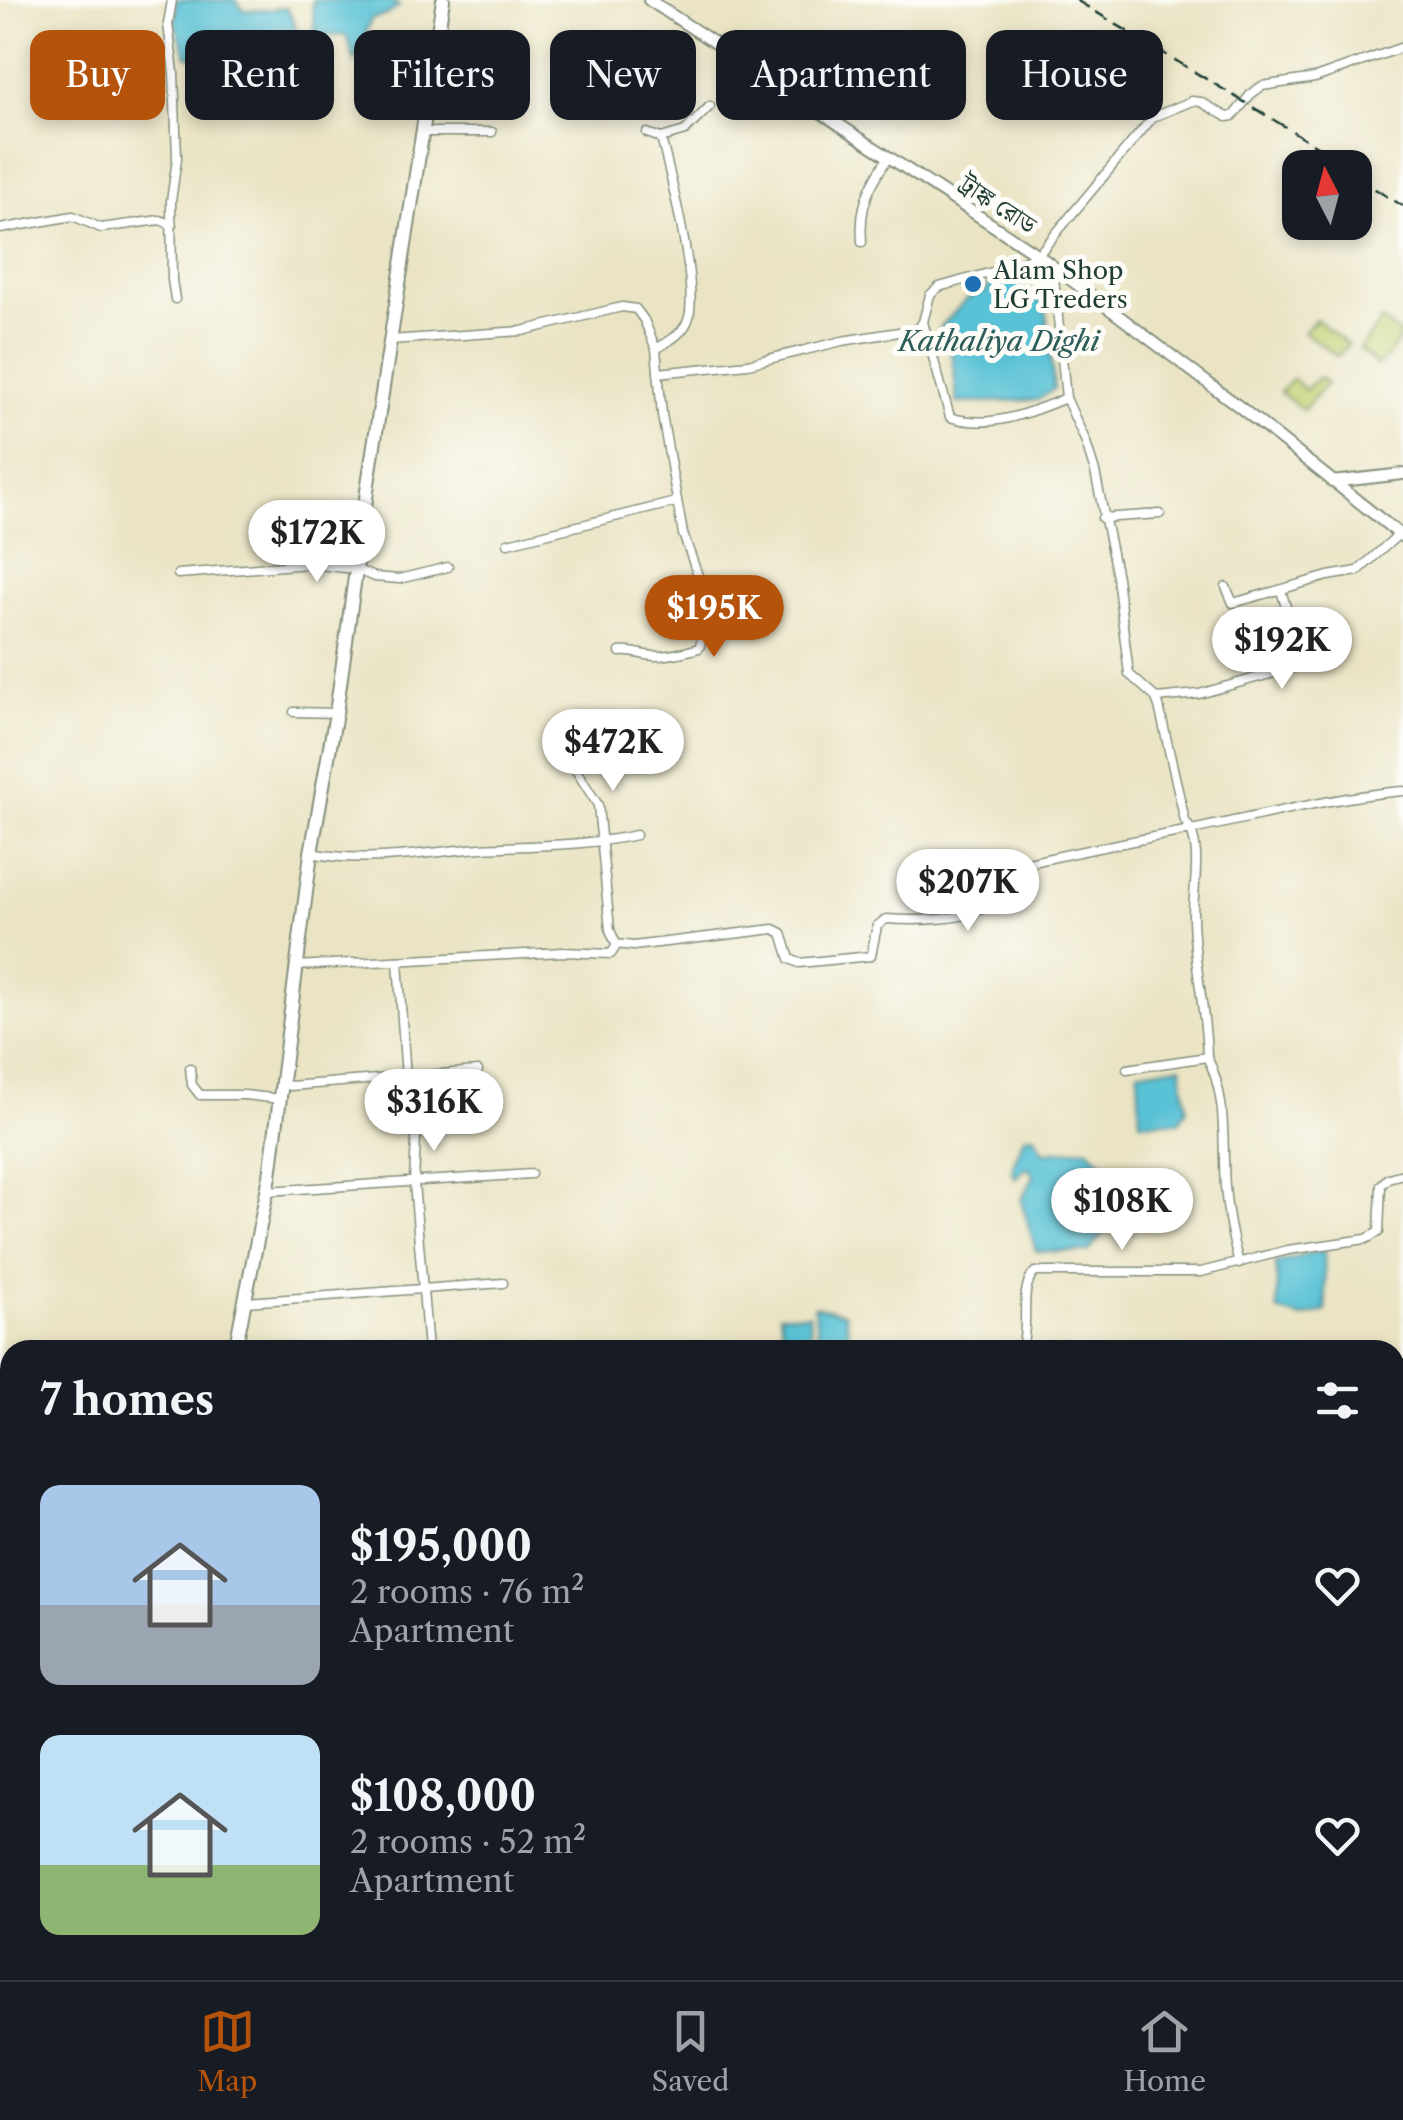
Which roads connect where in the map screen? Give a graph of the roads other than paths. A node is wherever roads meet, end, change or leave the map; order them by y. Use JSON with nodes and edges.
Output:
{"nodes":[{"id":1,"x":172,"y":0,"type":"edge"},
{"id":2,"x":443,"y":0,"type":"edge"},
{"id":3,"x":649,"y":0,"type":"edge"},
{"id":4,"x":1403,"y":47,"type":"edge"},
{"id":5,"x":710,"y":106,"type":"dead end"},
{"id":6,"x":422,"y":132,"type":"junction"},
{"id":7,"x":492,"y":132,"type":"dead end"},
{"id":8,"x":647,"y":133,"type":"dead end"},
{"id":9,"x":661,"y":138,"type":"junction"},
{"id":10,"x":889,"y":156,"type":"junction"},
{"id":11,"x":172,"y":225,"type":"junction"},
{"id":12,"x":0,"y":229,"type":"edge"},
{"id":13,"x":862,"y":242,"type":"dead end"},
{"id":14,"x":1038,"y":254,"type":"junction"},
{"id":15,"x":1053,"y":266,"type":"junction"},
{"id":16,"x":175,"y":299,"type":"dead end"},
{"id":17,"x":924,"y":322,"type":"junction"},
{"id":18,"x":390,"y":340,"type":"junction"},
{"id":19,"x":656,"y":349,"type":"junction"},
{"id":20,"x":658,"y":372,"type":"junction"},
{"id":21,"x":1066,"y":398,"type":"junction"},
{"id":22,"x":1403,"y":474,"type":"edge"},
{"id":23,"x":1332,"y":482,"type":"junction"},
{"id":24,"x":676,"y":502,"type":"junction"},
{"id":25,"x":1160,"y":514,"type":"dead end"},
{"id":26,"x":1102,"y":518,"type":"junction"},
{"id":27,"x":1401,"y":535,"type":"edge"},
{"id":28,"x":508,"y":544,"type":"dead end"},
{"id":29,"x":448,"y":567,"type":"dead end"},
{"id":30,"x":356,"y":570,"type":"junction"},
{"id":31,"x":178,"y":574,"type":"dead end"},
{"id":32,"x":1226,"y":588,"type":"dead end"},
{"id":33,"x":1280,"y":590,"type":"junction"},
{"id":34,"x":620,"y":652,"type":"dead end"},
{"id":35,"x":1156,"y":698,"type":"junction"},
{"id":36,"x":294,"y":712,"type":"dead end"},
{"id":37,"x":336,"y":713,"type":"junction"},
{"id":38,"x":572,"y":764,"type":"dead end"},
{"id":39,"x":1403,"y":791,"type":"edge"},
{"id":40,"x":1192,"y":830,"type":"junction"},
{"id":41,"x":636,"y":835,"type":"dead end"},
{"id":42,"x":601,"y":842,"type":"junction"},
{"id":43,"x":311,"y":853,"type":"junction"},
{"id":44,"x":618,"y":945,"type":"junction"},
{"id":45,"x":398,"y":961,"type":"junction"},
{"id":46,"x":295,"y":966,"type":"junction"},
{"id":47,"x":1207,"y":1057,"type":"junction"},
{"id":48,"x":190,"y":1068,"type":"dead end"},
{"id":49,"x":1127,"y":1069,"type":"dead end"},
{"id":50,"x":478,"y":1070,"type":"dead end"},
{"id":51,"x":406,"y":1078,"type":"junction"},
{"id":52,"x":284,"y":1083,"type":"junction"},
{"id":53,"x":280,"y":1099,"type":"junction"},
{"id":54,"x":531,"y":1174,"type":"dead end"},
{"id":55,"x":1403,"y":1174,"type":"edge"},
{"id":56,"x":414,"y":1183,"type":"junction"},
{"id":57,"x":267,"y":1191,"type":"junction"},
{"id":58,"x":1238,"y":1264,"type":"junction"},
{"id":59,"x":503,"y":1283,"type":"dead end"},
{"id":60,"x":426,"y":1290,"type":"junction"},
{"id":61,"x":246,"y":1302,"type":"junction"},
{"id":62,"x":237,"y":1340,"type":"edge"},
{"id":63,"x":428,"y":1340,"type":"edge"},
{"id":64,"x":1023,"y":1340,"type":"edge"}],
"edges":[{"from":1,"to":11,"type":"street"},
{"from":2,"to":6,"type":"highway"},
{"from":3,"to":10,"type":"main road","name":"ট্রাঙ্ক রোড"},
{"from":4,"to":14,"type":"street"},
{"from":5,"to":9,"type":"street"},
{"from":6,"to":7,"type":"street"},
{"from":6,"to":18,"type":"highway"},
{"from":8,"to":9,"type":"street"},
{"from":9,"to":19,"type":"street"},
{"from":10,"to":13,"type":"street"},
{"from":10,"to":14,"type":"main road","name":"ট্রাঙ্ক রোড"},
{"from":11,"to":12,"type":"street"},
{"from":11,"to":16,"type":"street"},
{"from":14,"to":15,"type":"main road","name":"ট্রাঙ্ক রোড"},
{"from":14,"to":17,"type":"street"},
{"from":15,"to":21,"type":"street"},
{"from":15,"to":23,"type":"main road","name":"ট্রাঙ্ক রোড"},
{"from":17,"to":20,"type":"street"},
{"from":17,"to":21,"type":"street"},
{"from":18,"to":19,"type":"street"},
{"from":18,"to":30,"type":"highway"},
{"from":19,"to":20,"type":"street"},
{"from":20,"to":24,"type":"street"},
{"from":21,"to":26,"type":"street"},
{"from":22,"to":23,"type":"main road"},
{"from":23,"to":27,"type":"main road","name":"ট্রাঙ্ক রোড"},
{"from":24,"to":28,"type":"street"},
{"from":24,"to":34,"type":"street"},
{"from":25,"to":26,"type":"street"},
{"from":26,"to":35,"type":"street"},
{"from":27,"to":33,"type":"street"},
{"from":29,"to":30,"type":"street"},
{"from":30,"to":31,"type":"street"},
{"from":30,"to":37,"type":"highway"},
{"from":32,"to":33,"type":"street"},
{"from":33,"to":35,"type":"street"},
{"from":35,"to":40,"type":"street"},
{"from":36,"to":37,"type":"street"},
{"from":37,"to":43,"type":"highway"},
{"from":38,"to":42,"type":"street"},
{"from":39,"to":40,"type":"street"},
{"from":40,"to":44,"type":"street"},
{"from":40,"to":47,"type":"street"},
{"from":41,"to":42,"type":"street"},
{"from":42,"to":43,"type":"street"},
{"from":42,"to":44,"type":"street"},
{"from":43,"to":46,"type":"highway"},
{"from":44,"to":45,"type":"street"},
{"from":45,"to":46,"type":"street"},
{"from":45,"to":51,"type":"street"},
{"from":46,"to":52,"type":"highway"},
{"from":47,"to":49,"type":"street"},
{"from":47,"to":58,"type":"street"},
{"from":48,"to":53,"type":"street"},
{"from":50,"to":51,"type":"street"},
{"from":51,"to":52,"type":"street"},
{"from":51,"to":56,"type":"street"},
{"from":52,"to":53,"type":"highway"},
{"from":53,"to":57,"type":"highway"},
{"from":54,"to":56,"type":"street"},
{"from":55,"to":58,"type":"street"},
{"from":56,"to":57,"type":"street"},
{"from":56,"to":60,"type":"street"},
{"from":57,"to":61,"type":"highway"},
{"from":58,"to":64,"type":"street"},
{"from":59,"to":60,"type":"street"},
{"from":60,"to":61,"type":"street"},
{"from":60,"to":63,"type":"street"},
{"from":61,"to":62,"type":"highway"}]}
